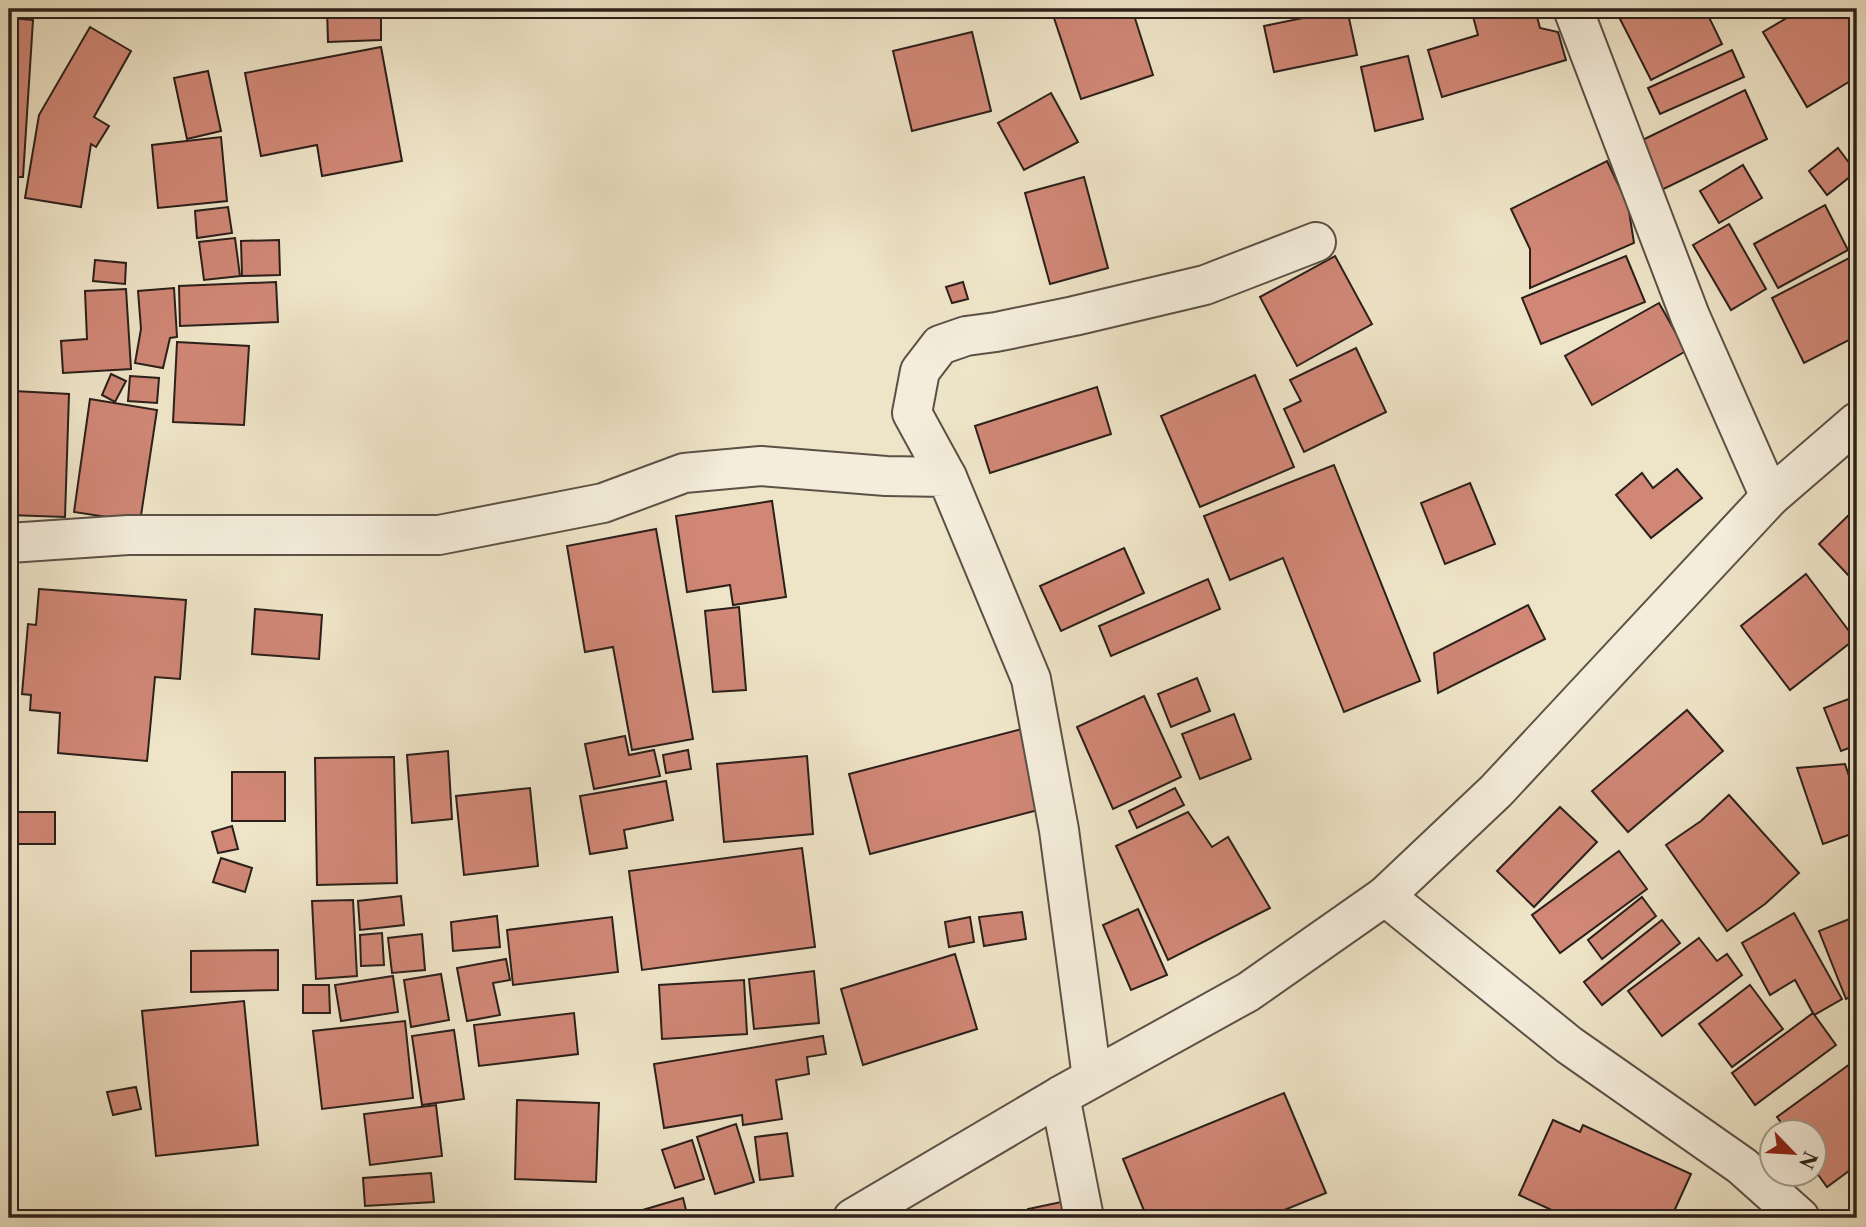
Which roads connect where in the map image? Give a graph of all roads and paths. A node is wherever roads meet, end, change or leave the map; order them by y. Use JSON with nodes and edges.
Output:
{"nodes":[{"id":1,"x":1573,"y":9,"type":"edge"},
{"id":2,"x":1316,"y":242,"type":"dead end"},
{"id":3,"x":1857,"y":422,"type":"edge"},
{"id":4,"x":947,"y":477,"type":"junction"},
{"id":5,"x":1770,"y":497,"type":"junction"},
{"id":6,"x":9,"y":543,"type":"edge"},
{"id":7,"x":1385,"y":896,"type":"junction"},
{"id":8,"x":1076,"y":1087,"type":"junction"},
{"id":9,"x":853,"y":1218,"type":"edge"},
{"id":10,"x":1084,"y":1218,"type":"edge"},
{"id":11,"x":1800,"y":1218,"type":"edge"}],
"edges":[{"from":1,"to":5,"type":"street"},
{"from":2,"to":4,"type":"street"},
{"from":3,"to":5,"type":"street"},
{"from":4,"to":6,"type":"street"},
{"from":4,"to":8,"type":"street"},
{"from":5,"to":7,"type":"street"},
{"from":7,"to":8,"type":"street"},
{"from":7,"to":11,"type":"street"},
{"from":8,"to":9,"type":"street"},
{"from":8,"to":10,"type":"street"}]}
